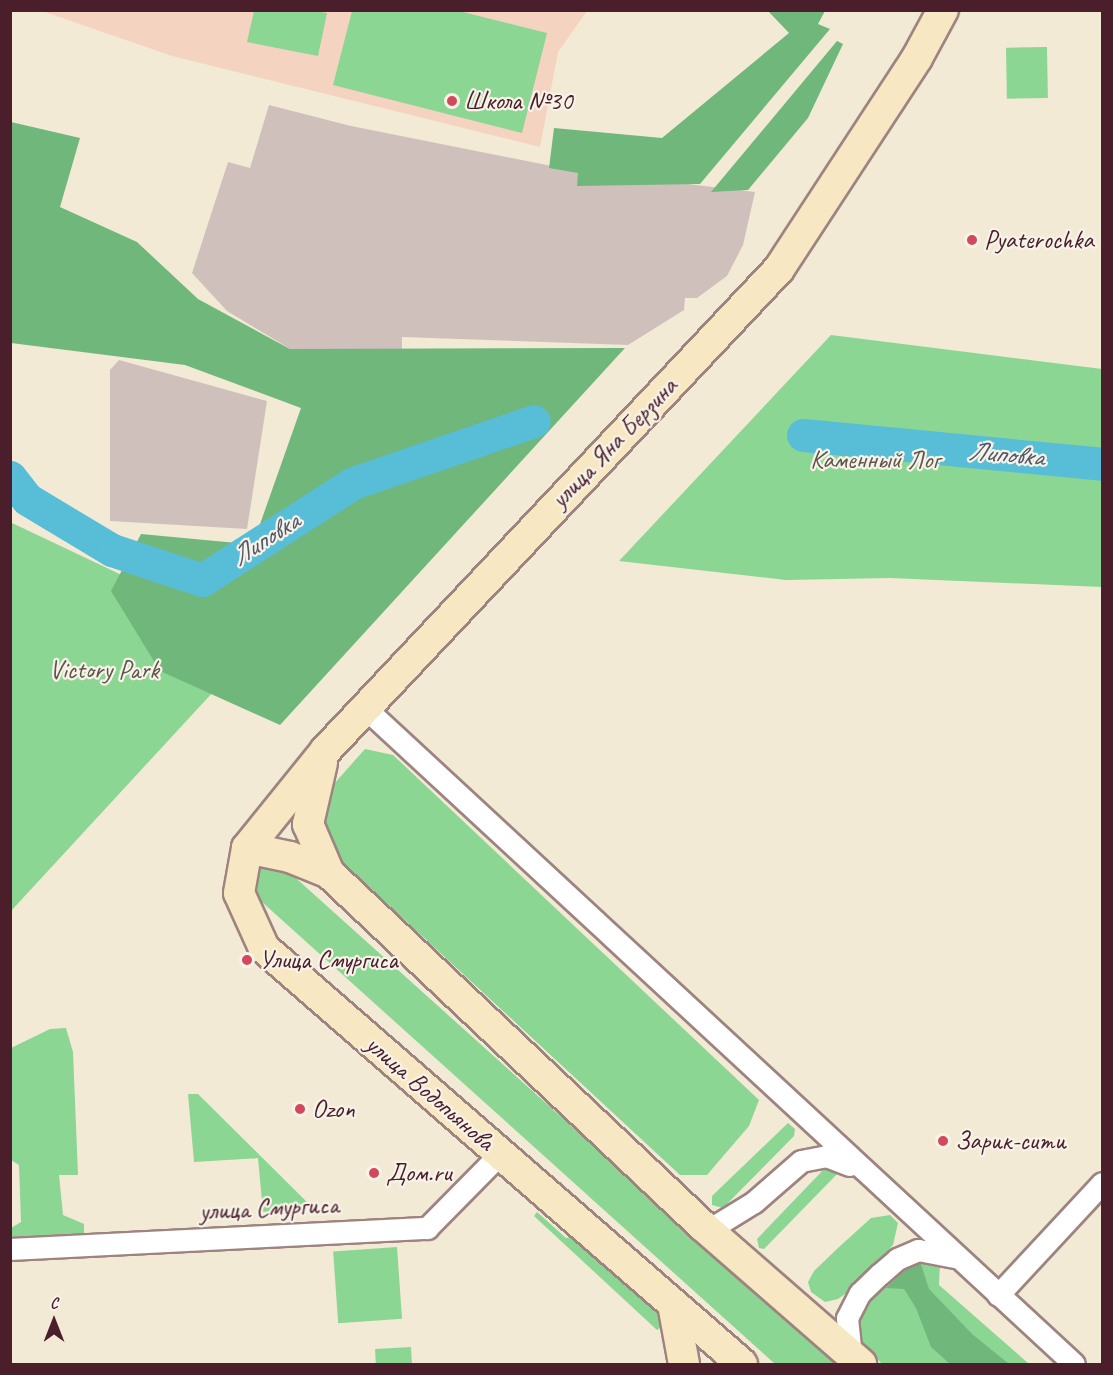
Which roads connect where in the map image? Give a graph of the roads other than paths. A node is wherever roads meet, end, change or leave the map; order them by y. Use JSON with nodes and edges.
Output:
{"nodes":[{"id":1,"x":943,"y":10,"type":"edge"},
{"id":2,"x":364,"y":707,"type":"junction"},
{"id":3,"x":326,"y":750,"type":"junction"},
{"id":4,"x":248,"y":848,"type":"junction"},
{"id":5,"x":329,"y":873,"type":"junction"},
{"id":6,"x":501,"y":1154,"type":"junction"},
{"id":7,"x":863,"y":1172,"type":"junction"},
{"id":8,"x":1102,"y":1183,"type":"edge"},
{"id":9,"x":704,"y":1226,"type":"junction"},
{"id":10,"x":10,"y":1249,"type":"edge"},
{"id":11,"x":956,"y":1257,"type":"junction"},
{"id":12,"x":998,"y":1295,"type":"junction"},
{"id":13,"x":673,"y":1304,"type":"junction"},
{"id":14,"x":856,"y":1360,"type":"edge"},
{"id":15,"x":684,"y":1365,"type":"edge"},
{"id":16,"x":742,"y":1365,"type":"edge"},
{"id":17,"x":1074,"y":1365,"type":"edge"}],
"edges":[{"from":1,"to":2,"type":"main road","name":"улица Яна Берзина"},
{"from":2,"to":3,"type":"main road","name":"улица Яна Берзина"},
{"from":2,"to":7,"type":"street"},
{"from":3,"to":4,"type":"main road","name":"улица Яна Берзина"},
{"from":3,"to":5,"type":"main road"},
{"from":4,"to":5,"type":"main road"},
{"from":4,"to":6,"type":"main road","name":"улица Водопьянова"},
{"from":5,"to":9,"type":"main road"},
{"from":6,"to":10,"type":"street","name":"улица Смургиса"},
{"from":6,"to":13,"type":"main road","name":"улица Водопьянова"},
{"from":7,"to":9,"type":"street"},
{"from":7,"to":11,"type":"street"},
{"from":8,"to":12,"type":"street"},
{"from":9,"to":14,"type":"main road"},
{"from":11,"to":12,"type":"street"},
{"from":11,"to":14,"type":"street"},
{"from":12,"to":17,"type":"street"},
{"from":13,"to":15,"type":"main road"},
{"from":13,"to":16,"type":"main road","name":"улица Водопьянова"}]}
